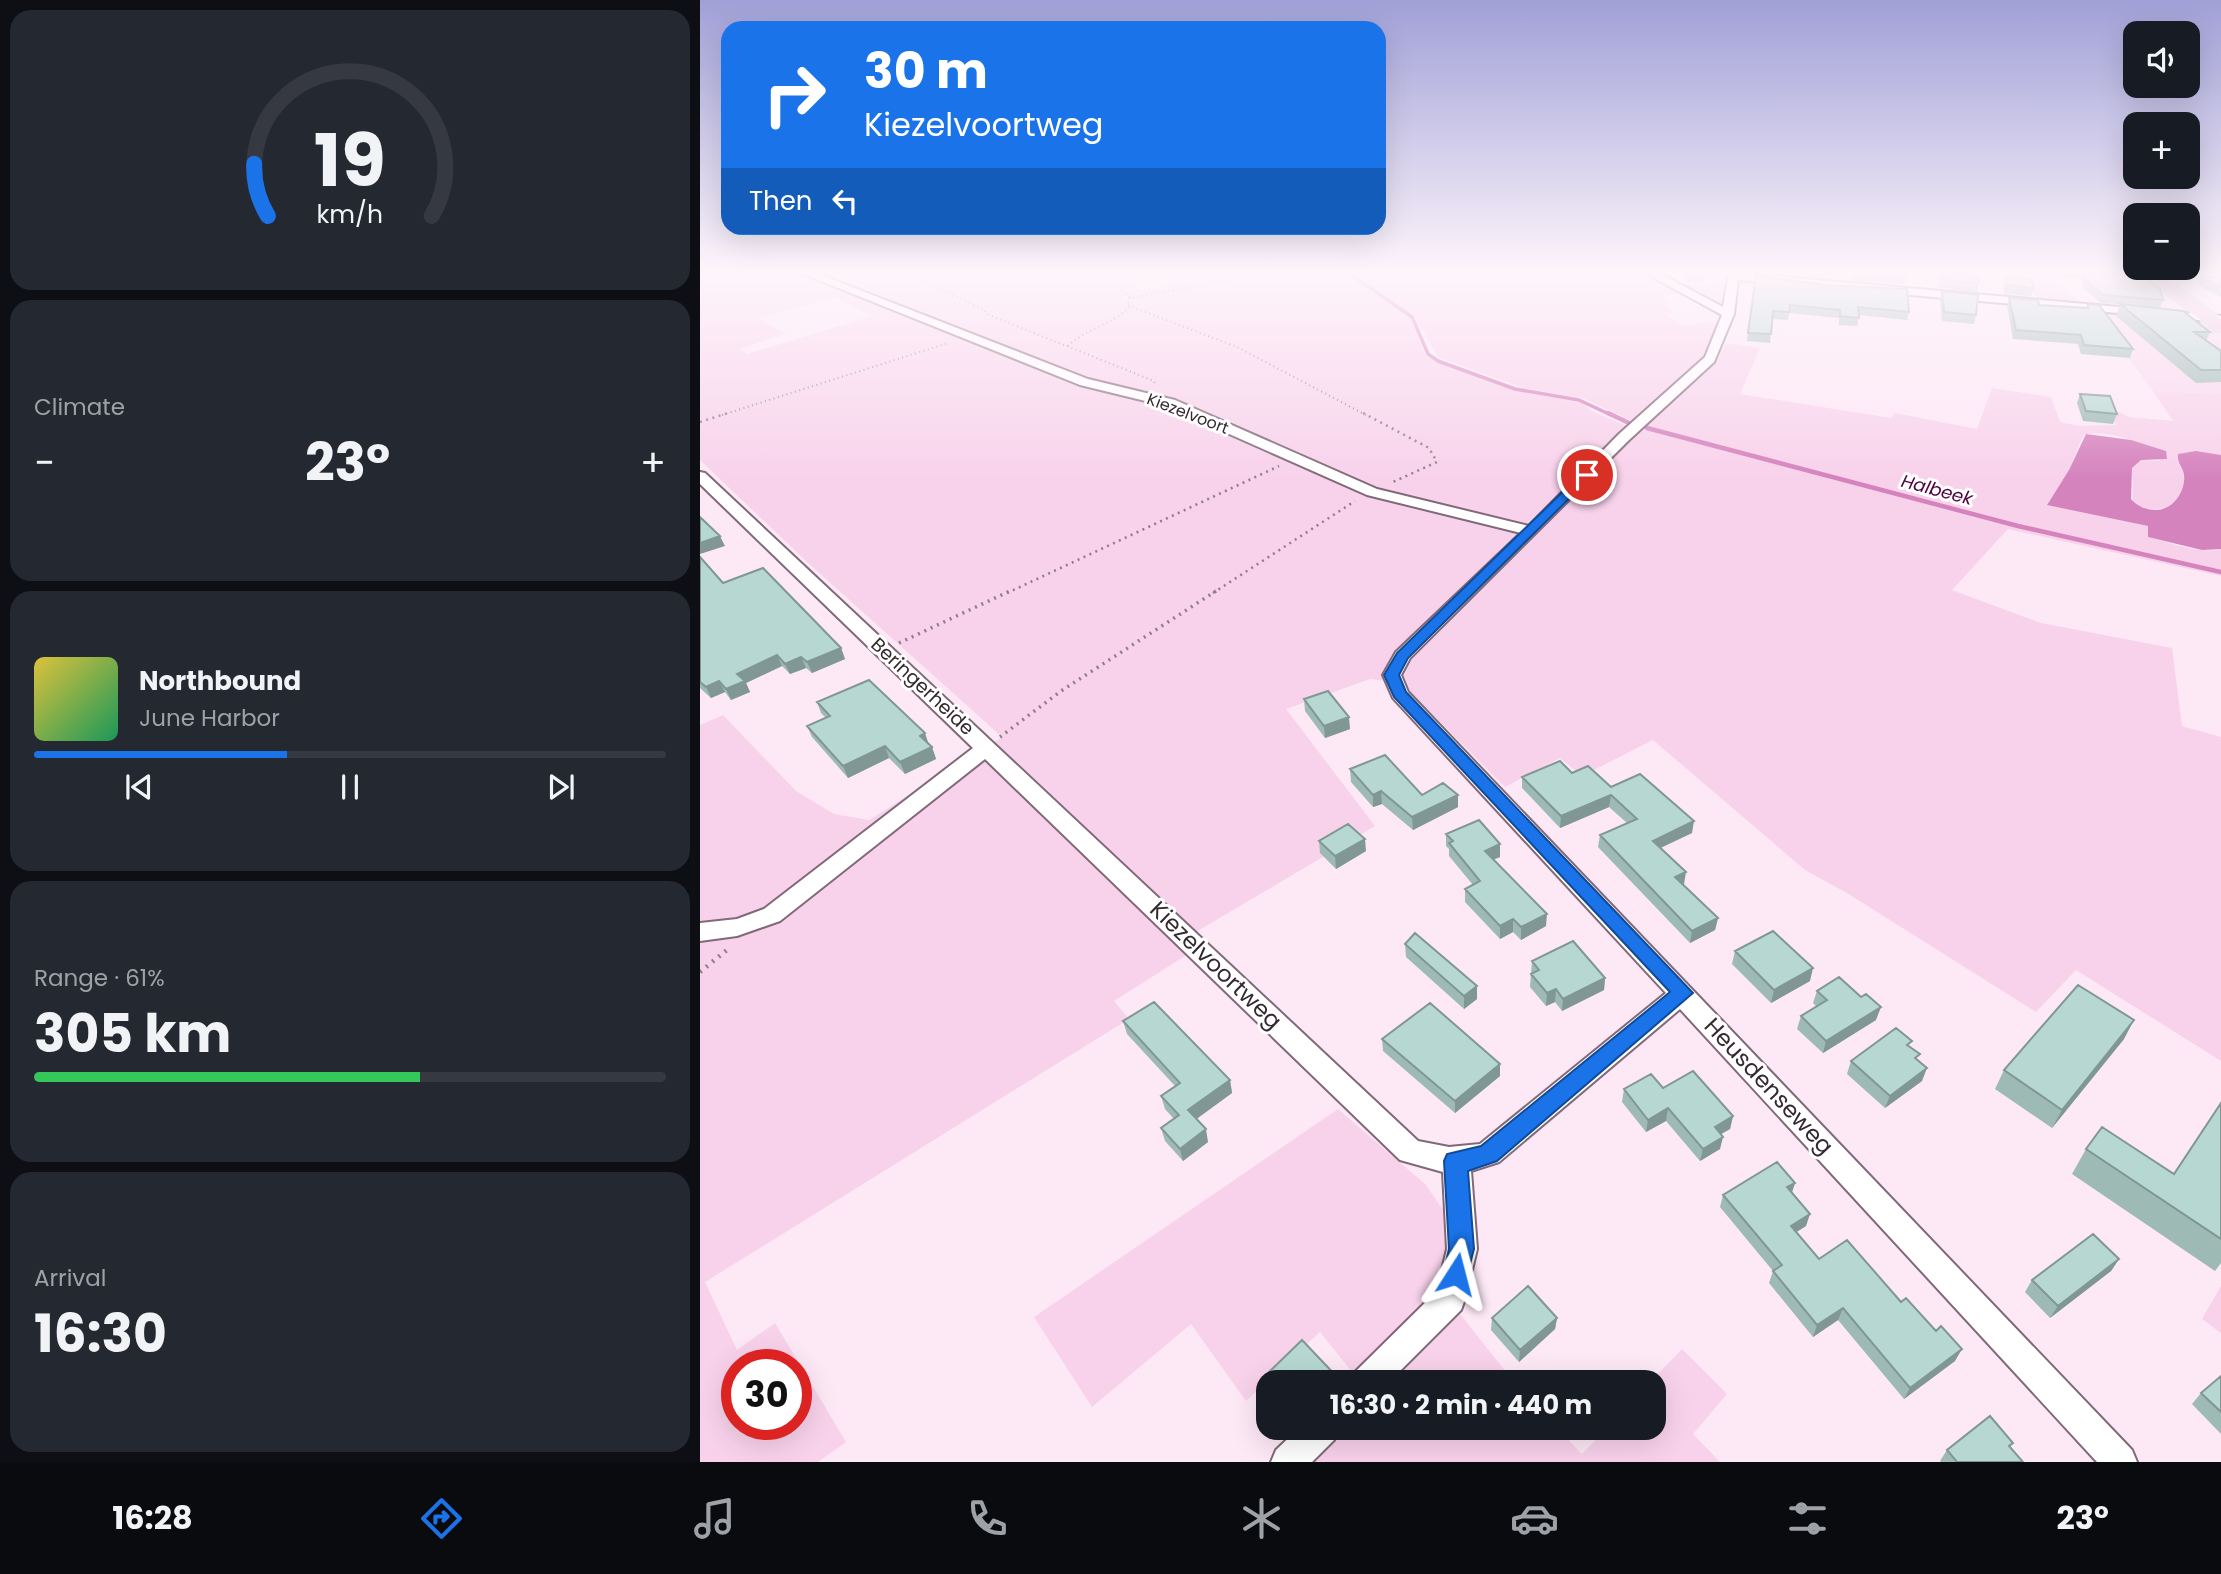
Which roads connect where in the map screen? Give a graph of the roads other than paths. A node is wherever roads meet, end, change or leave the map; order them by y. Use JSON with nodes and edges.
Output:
{"nodes":[{"id":1,"x":982,"y":341,"type":"edge"},
{"id":2,"x":1717,"y":341,"type":"edge"},
{"id":3,"x":700,"y":476,"type":"edge"},
{"id":4,"x":1532,"y":531,"type":"junction"},
{"id":5,"x":987,"y":747,"type":"junction"},
{"id":6,"x":700,"y":932,"type":"edge"},
{"id":7,"x":1683,"y":993,"type":"junction"},
{"id":8,"x":1455,"y":1161,"type":"junction"},
{"id":9,"x":1379,"y":1370,"type":"edge"},
{"id":10,"x":1310,"y":1440,"type":"edge"},
{"id":11,"x":1288,"y":1462,"type":"edge"},
{"id":12,"x":2120,"y":1462,"type":"edge"}],
"edges":[{"from":1,"to":4,"type":"street","name":"Kiezelvoort"},
{"from":2,"to":4,"type":"street","name":"Heusdenseweg"},
{"from":3,"to":5,"type":"street","name":"Beringerheide"},
{"from":4,"to":7,"type":"street","name":"Heusdenseweg"},
{"from":5,"to":6,"type":"street","name":"Beringerheide"},
{"from":5,"to":8,"type":"street","name":"Kiezelvoortweg"},
{"from":7,"to":8,"type":"street","name":"Kiezelvoortweg"},
{"from":7,"to":12,"type":"street","name":"Heusdenseweg"},
{"from":8,"to":9,"type":"street"},
{"from":10,"to":11,"type":"street"}]}
